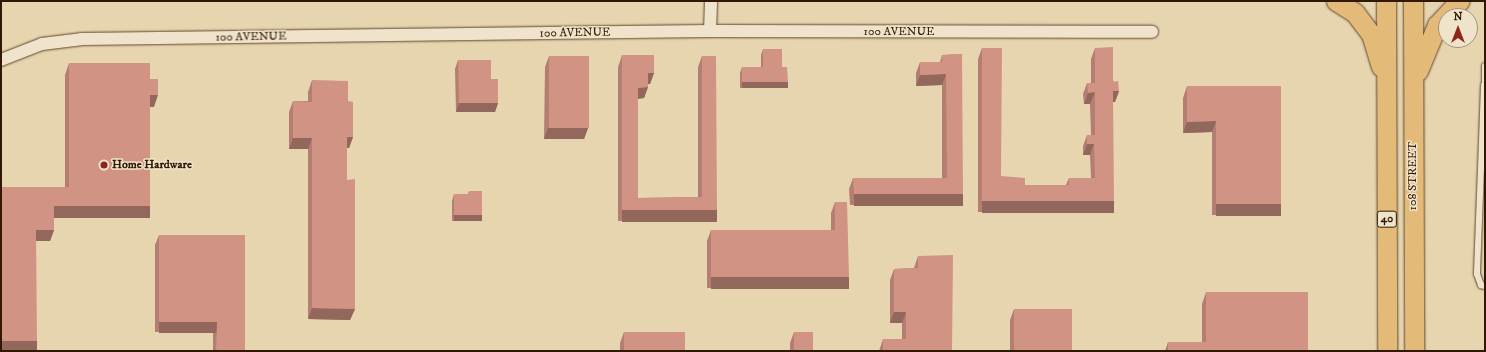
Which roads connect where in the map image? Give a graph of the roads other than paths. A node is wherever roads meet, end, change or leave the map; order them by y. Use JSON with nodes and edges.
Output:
{"nodes":[{"id":1,"x":711,"y":1,"type":"edge"},
{"id":2,"x":1336,"y":1,"type":"edge"},
{"id":3,"x":1386,"y":1,"type":"edge"},
{"id":4,"x":1413,"y":1,"type":"edge"},
{"id":5,"x":1459,"y":1,"type":"edge"},
{"id":6,"x":710,"y":31,"type":"junction"},
{"id":7,"x":1152,"y":32,"type":"dead end"},
{"id":8,"x":1,"y":60,"type":"edge"},
{"id":9,"x":1485,"y":66,"type":"edge"},
{"id":10,"x":1484,"y":85,"type":"edge"},
{"id":11,"x":1387,"y":88,"type":"junction"},
{"id":12,"x":1413,"y":88,"type":"junction"},
{"id":13,"x":1484,"y":142,"type":"edge"},
{"id":14,"x":1485,"y":286,"type":"edge"},
{"id":15,"x":1387,"y":351,"type":"edge"},
{"id":16,"x":1414,"y":351,"type":"edge"}],
"edges":[{"from":1,"to":6,"type":"street"},
{"from":2,"to":11,"type":"main road"},
{"from":3,"to":11,"type":"main road","number":"40"},
{"from":4,"to":12,"type":"main road","name":"108 STREET","number":"40"},
{"from":5,"to":12,"type":"main road"},
{"from":6,"to":7,"type":"street","name":"100 AVENUE"},
{"from":6,"to":8,"type":"street","name":"100 AVENUE"},
{"from":9,"to":10,"type":"lane"},
{"from":10,"to":13,"type":"lane"},
{"from":11,"to":15,"type":"main road","number":"40"},
{"from":12,"to":16,"type":"main road","name":"108 STREET","number":"40"},
{"from":13,"to":14,"type":"lane"}]}
